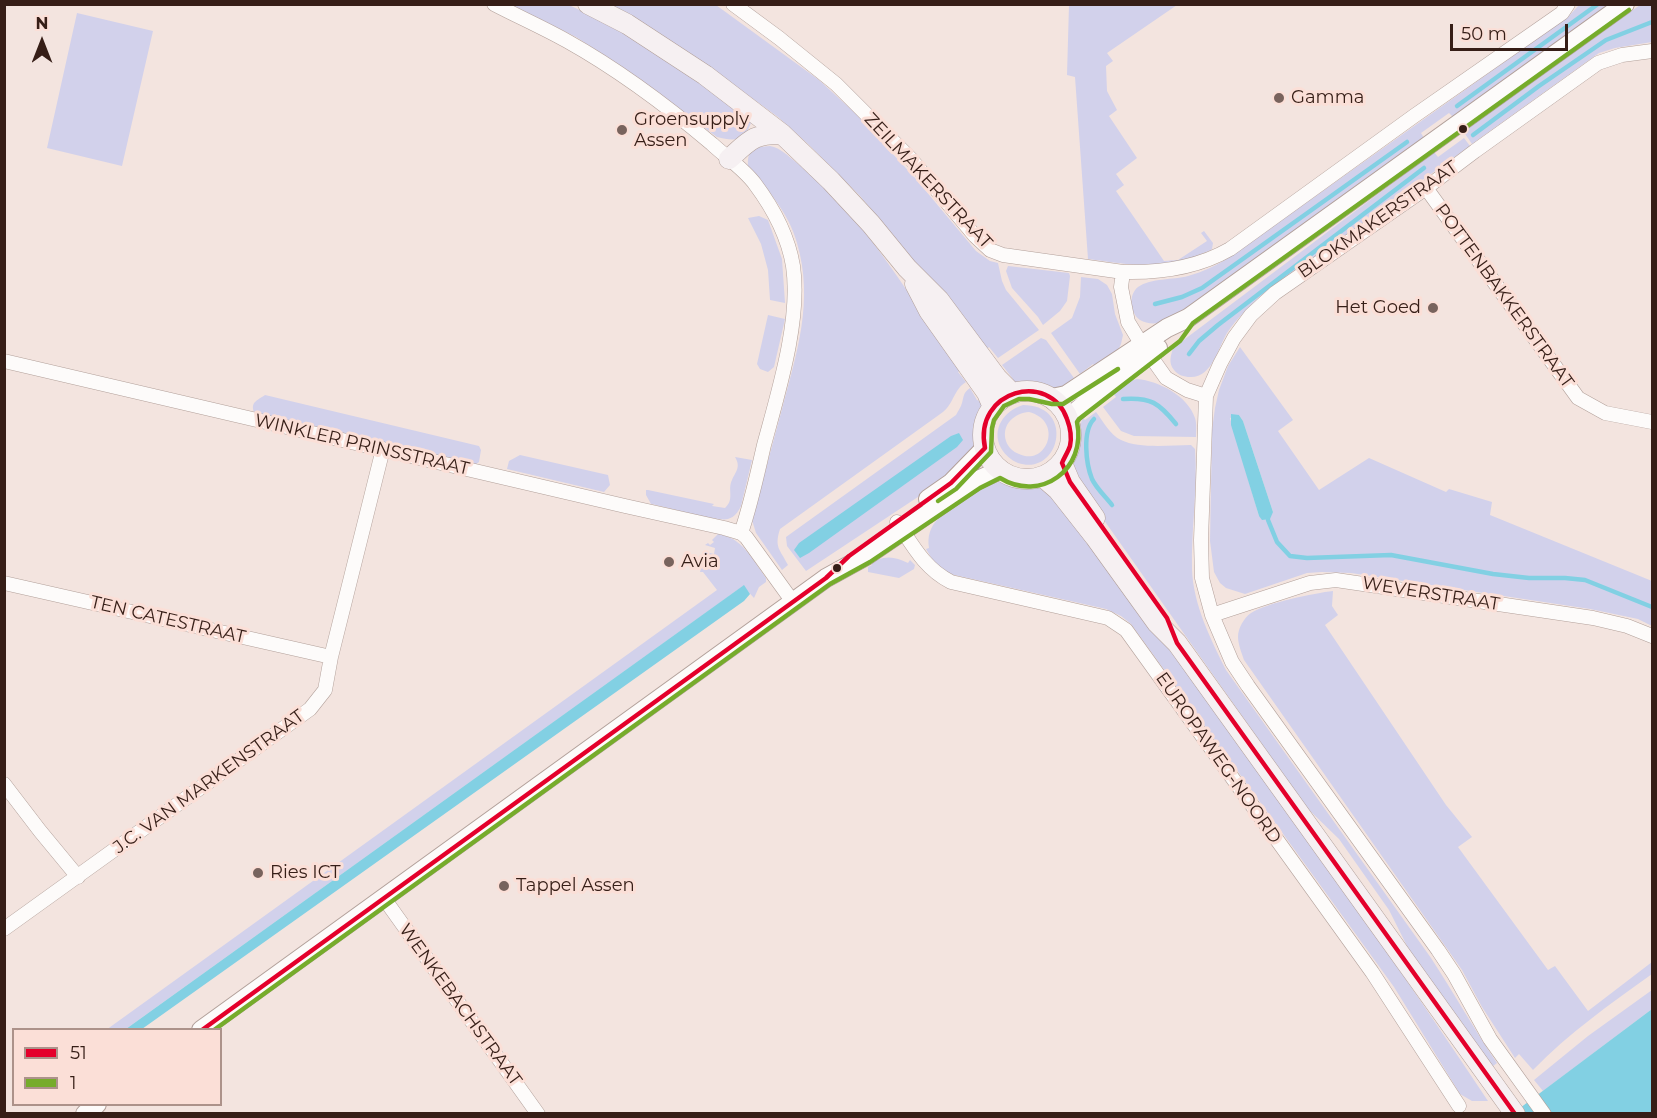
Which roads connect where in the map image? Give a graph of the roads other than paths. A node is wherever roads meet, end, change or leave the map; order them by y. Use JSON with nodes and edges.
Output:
{"nodes":[{"id":1,"x":494,"y":4,"type":"edge"},
{"id":2,"x":588,"y":4,"type":"edge"},
{"id":3,"x":733,"y":4,"type":"edge"},
{"id":4,"x":1568,"y":4,"type":"edge"},
{"id":5,"x":1625,"y":4,"type":"edge"},
{"id":6,"x":1653,"y":51,"type":"edge"},
{"id":7,"x":783,"y":134,"type":"junction"},
{"id":8,"x":729,"y":159,"type":"junction"},
{"id":9,"x":1426,"y":188,"type":"junction"},
{"id":10,"x":907,"y":268,"type":"junction"},
{"id":11,"x":1123,"y":272,"type":"junction"},
{"id":12,"x":1145,"y":350,"type":"junction"},
{"id":13,"x":4,"y":361,"type":"edge"},
{"id":14,"x":1012,"y":393,"type":"junction"},
{"id":15,"x":1206,"y":396,"type":"junction"},
{"id":16,"x":1052,"y":398,"type":"junction"},
{"id":17,"x":993,"y":407,"type":"junction"},
{"id":18,"x":1069,"y":421,"type":"junction"},
{"id":19,"x":1653,"y":422,"type":"edge"},
{"id":20,"x":985,"y":448,"type":"junction"},
{"id":21,"x":383,"y":449,"type":"junction"},
{"id":22,"x":1062,"y":463,"type":"junction"},
{"id":23,"x":1000,"y":470,"type":"junction"},
{"id":24,"x":1043,"y":477,"type":"junction"},
{"id":25,"x":900,"y":526,"type":"junction"},
{"id":26,"x":741,"y":533,"type":"junction"},
{"id":27,"x":4,"y":583,"type":"edge"},
{"id":28,"x":793,"y":602,"type":"junction"},
{"id":29,"x":1212,"y":615,"type":"junction"},
{"id":30,"x":1653,"y":636,"type":"edge"},
{"id":31,"x":1177,"y":643,"type":"junction"},
{"id":32,"x":331,"y":657,"type":"junction"},
{"id":33,"x":4,"y":784,"type":"edge"},
{"id":34,"x":78,"y":877,"type":"junction"},
{"id":35,"x":383,"y":897,"type":"junction"},
{"id":36,"x":4,"y":929,"type":"edge"},
{"id":37,"x":202,"y":1028,"type":"edge"},
{"id":38,"x":1458,"y":1106,"type":"dead end"},
{"id":39,"x":538,"y":1113,"type":"edge"},
{"id":40,"x":1515,"y":1113,"type":"edge"},
{"id":41,"x":1544,"y":1113,"type":"edge"}],
"edges":[{"from":1,"to":8,"type":"street"},
{"from":2,"to":7,"type":"main road"},
{"from":3,"to":11,"type":"street","name":"ZEILMAKERSTRAAT"},
{"from":4,"to":11,"type":"street","name":"ZEILMAKERSTRAAT"},
{"from":5,"to":12,"type":"street"},
{"from":6,"to":9,"type":"street","name":"BLOKMAKERSTRAAT"},
{"from":7,"to":8,"type":"main road"},
{"from":7,"to":10,"type":"main road"},
{"from":8,"to":26,"type":"street"},
{"from":9,"to":15,"type":"street","name":"BLOKMAKERSTRAAT"},
{"from":9,"to":19,"type":"street","name":"POTTENBAKKERSTRAAT"},
{"from":10,"to":14,"type":"main road"},
{"from":10,"to":17,"type":"main road"},
{"from":11,"to":12,"type":"street"},
{"from":12,"to":15,"type":"street"},
{"from":12,"to":16,"type":"street"},
{"from":12,"to":18,"type":"street"},
{"from":13,"to":21,"type":"street","name":"WINKLER PRINSSTRAAT"},
{"from":14,"to":16,"type":"main road"},
{"from":14,"to":17,"type":"main road"},
{"from":15,"to":29,"type":"street"},
{"from":16,"to":18,"type":"main road"},
{"from":17,"to":20,"type":"main road"},
{"from":18,"to":22,"type":"main road"},
{"from":20,"to":23,"type":"main road"},
{"from":20,"to":25,"type":"street"},
{"from":21,"to":26,"type":"street","name":"WINKLER PRINSSTRAAT"},
{"from":21,"to":32,"type":"street","name":"J.C. VAN MARKENSTRAAT"},
{"from":22,"to":24,"type":"main road"},
{"from":22,"to":31,"type":"main road","name":"EUROPAWEG-NOORD"},
{"from":23,"to":24,"type":"main road"},
{"from":23,"to":25,"type":"street"},
{"from":24,"to":31,"type":"main road","name":"EUROPAWEG-NOORD"},
{"from":25,"to":28,"type":"street"},
{"from":25,"to":38,"type":"street","name":"EUROPAWEG-NOORD"},
{"from":26,"to":28,"type":"street"},
{"from":27,"to":32,"type":"street","name":"TEN CATESTRAAT"},
{"from":28,"to":35,"type":"street"},
{"from":29,"to":30,"type":"street","name":"WEVERSTRAAT"},
{"from":29,"to":41,"type":"street"},
{"from":31,"to":40,"type":"main road","name":"EUROPAWEG-NOORD"},
{"from":32,"to":34,"type":"street","name":"J.C. VAN MARKENSTRAAT"},
{"from":33,"to":34,"type":"street"},
{"from":34,"to":36,"type":"street","name":"J.C. VAN MARKENSTRAAT"},
{"from":35,"to":37,"type":"street"},
{"from":35,"to":39,"type":"street","name":"WENKEBACHSTRAAT"}]}
